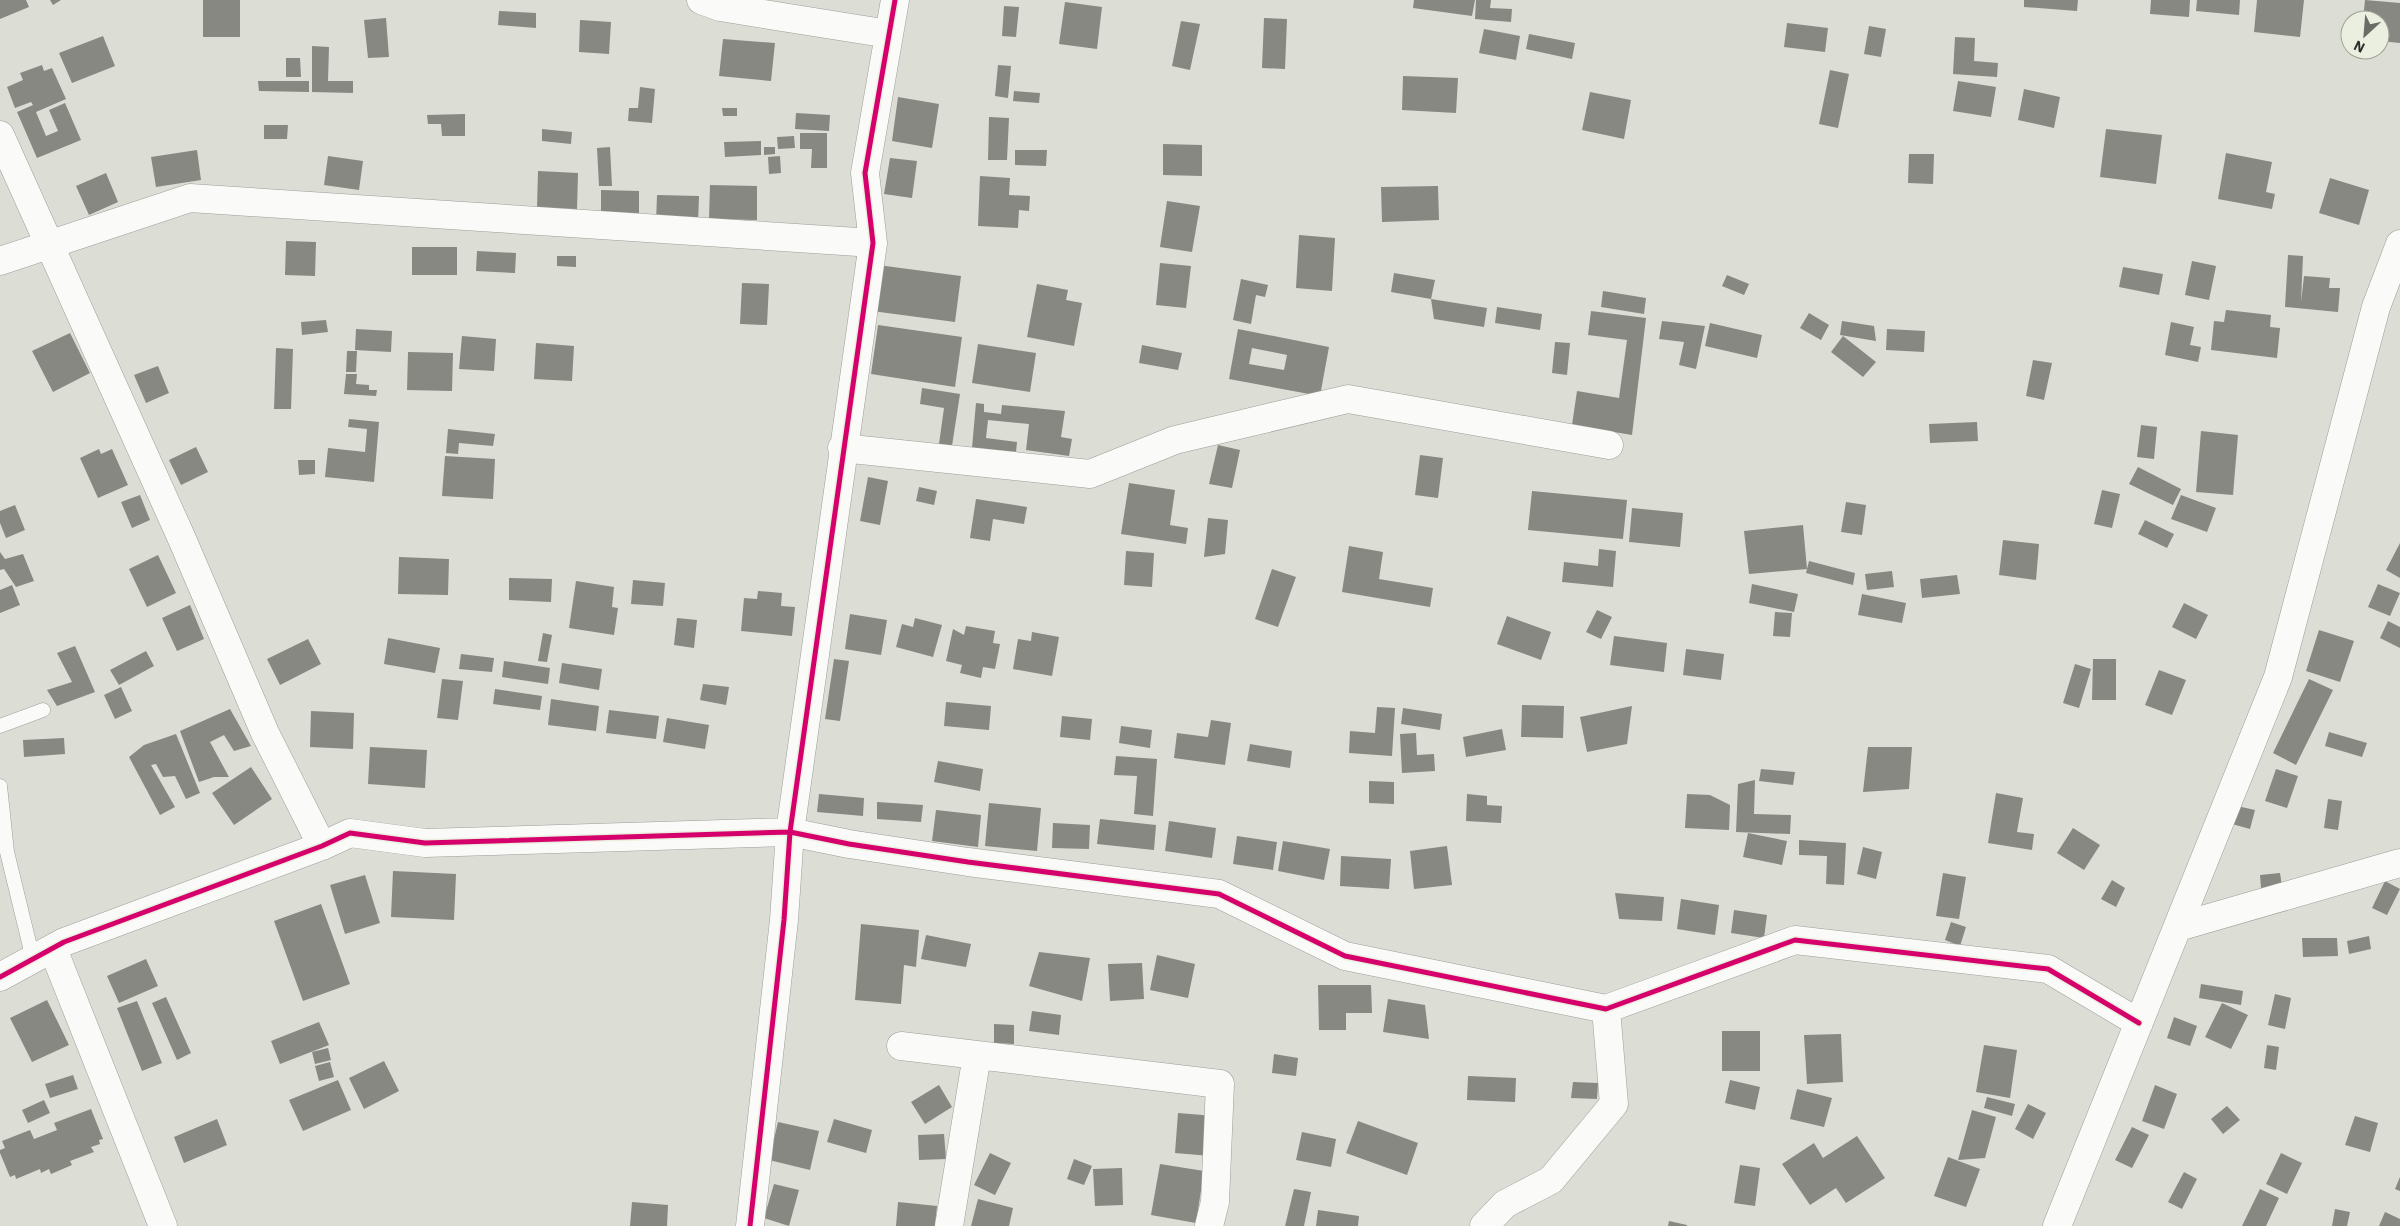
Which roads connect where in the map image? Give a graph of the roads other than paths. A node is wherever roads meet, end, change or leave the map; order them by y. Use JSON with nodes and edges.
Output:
{"nodes":[{"id":1,"x":701,"y":0,"type":"edge"},
{"id":2,"x":895,"y":0,"type":"edge"},
{"id":3,"x":889,"y":34,"type":"junction"},
{"id":4,"x":0,"y":135,"type":"edge"},
{"id":5,"x":873,"y":243,"type":"junction"},
{"id":6,"x":2400,"y":244,"type":"edge"},
{"id":7,"x":48,"y":245,"type":"junction"},
{"id":8,"x":0,"y":261,"type":"edge"},
{"id":9,"x":1609,"y":445,"type":"dead end"},
{"id":10,"x":842,"y":448,"type":"junction"},
{"id":11,"x":42,"y":710,"type":"dead end"},
{"id":12,"x":0,"y":726,"type":"edge"},
{"id":13,"x":0,"y":786,"type":"edge"},
{"id":14,"x":790,"y":832,"type":"junction"},
{"id":15,"x":322,"y":846,"type":"junction"},
{"id":16,"x":2400,"y":863,"type":"edge"},
{"id":17,"x":2178,"y":927,"type":"junction"},
{"id":18,"x":43,"y":954,"type":"junction"},
{"id":19,"x":0,"y":977,"type":"edge"},
{"id":20,"x":1606,"y":1009,"type":"junction"},
{"id":21,"x":2139,"y":1023,"type":"junction"},
{"id":22,"x":901,"y":1046,"type":"dead end"},
{"id":23,"x":977,"y":1055,"type":"junction"},
{"id":24,"x":163,"y":1226,"type":"edge"},
{"id":25,"x":750,"y":1226,"type":"edge"},
{"id":26,"x":949,"y":1226,"type":"edge"},
{"id":27,"x":1209,"y":1226,"type":"edge"},
{"id":28,"x":1484,"y":1226,"type":"edge"},
{"id":29,"x":2057,"y":1226,"type":"edge"}],
"edges":[{"from":1,"to":3,"type":"street"},
{"from":2,"to":3,"type":"street"},
{"from":3,"to":5,"type":"street"},
{"from":4,"to":7,"type":"street"},
{"from":5,"to":7,"type":"street"},
{"from":5,"to":10,"type":"street"},
{"from":6,"to":17,"type":"street"},
{"from":7,"to":8,"type":"street"},
{"from":7,"to":15,"type":"street"},
{"from":9,"to":10,"type":"street"},
{"from":10,"to":14,"type":"street"},
{"from":11,"to":12,"type":"lane"},
{"from":13,"to":18,"type":"lane"},
{"from":14,"to":15,"type":"street"},
{"from":14,"to":20,"type":"street"},
{"from":14,"to":25,"type":"street"},
{"from":15,"to":18,"type":"street"},
{"from":16,"to":17,"type":"street"},
{"from":17,"to":21,"type":"street"},
{"from":18,"to":19,"type":"street"},
{"from":18,"to":24,"type":"street"},
{"from":20,"to":21,"type":"street"},
{"from":20,"to":28,"type":"street"},
{"from":21,"to":29,"type":"street"},
{"from":22,"to":23,"type":"street"},
{"from":23,"to":26,"type":"street"},
{"from":23,"to":27,"type":"street"}]}
